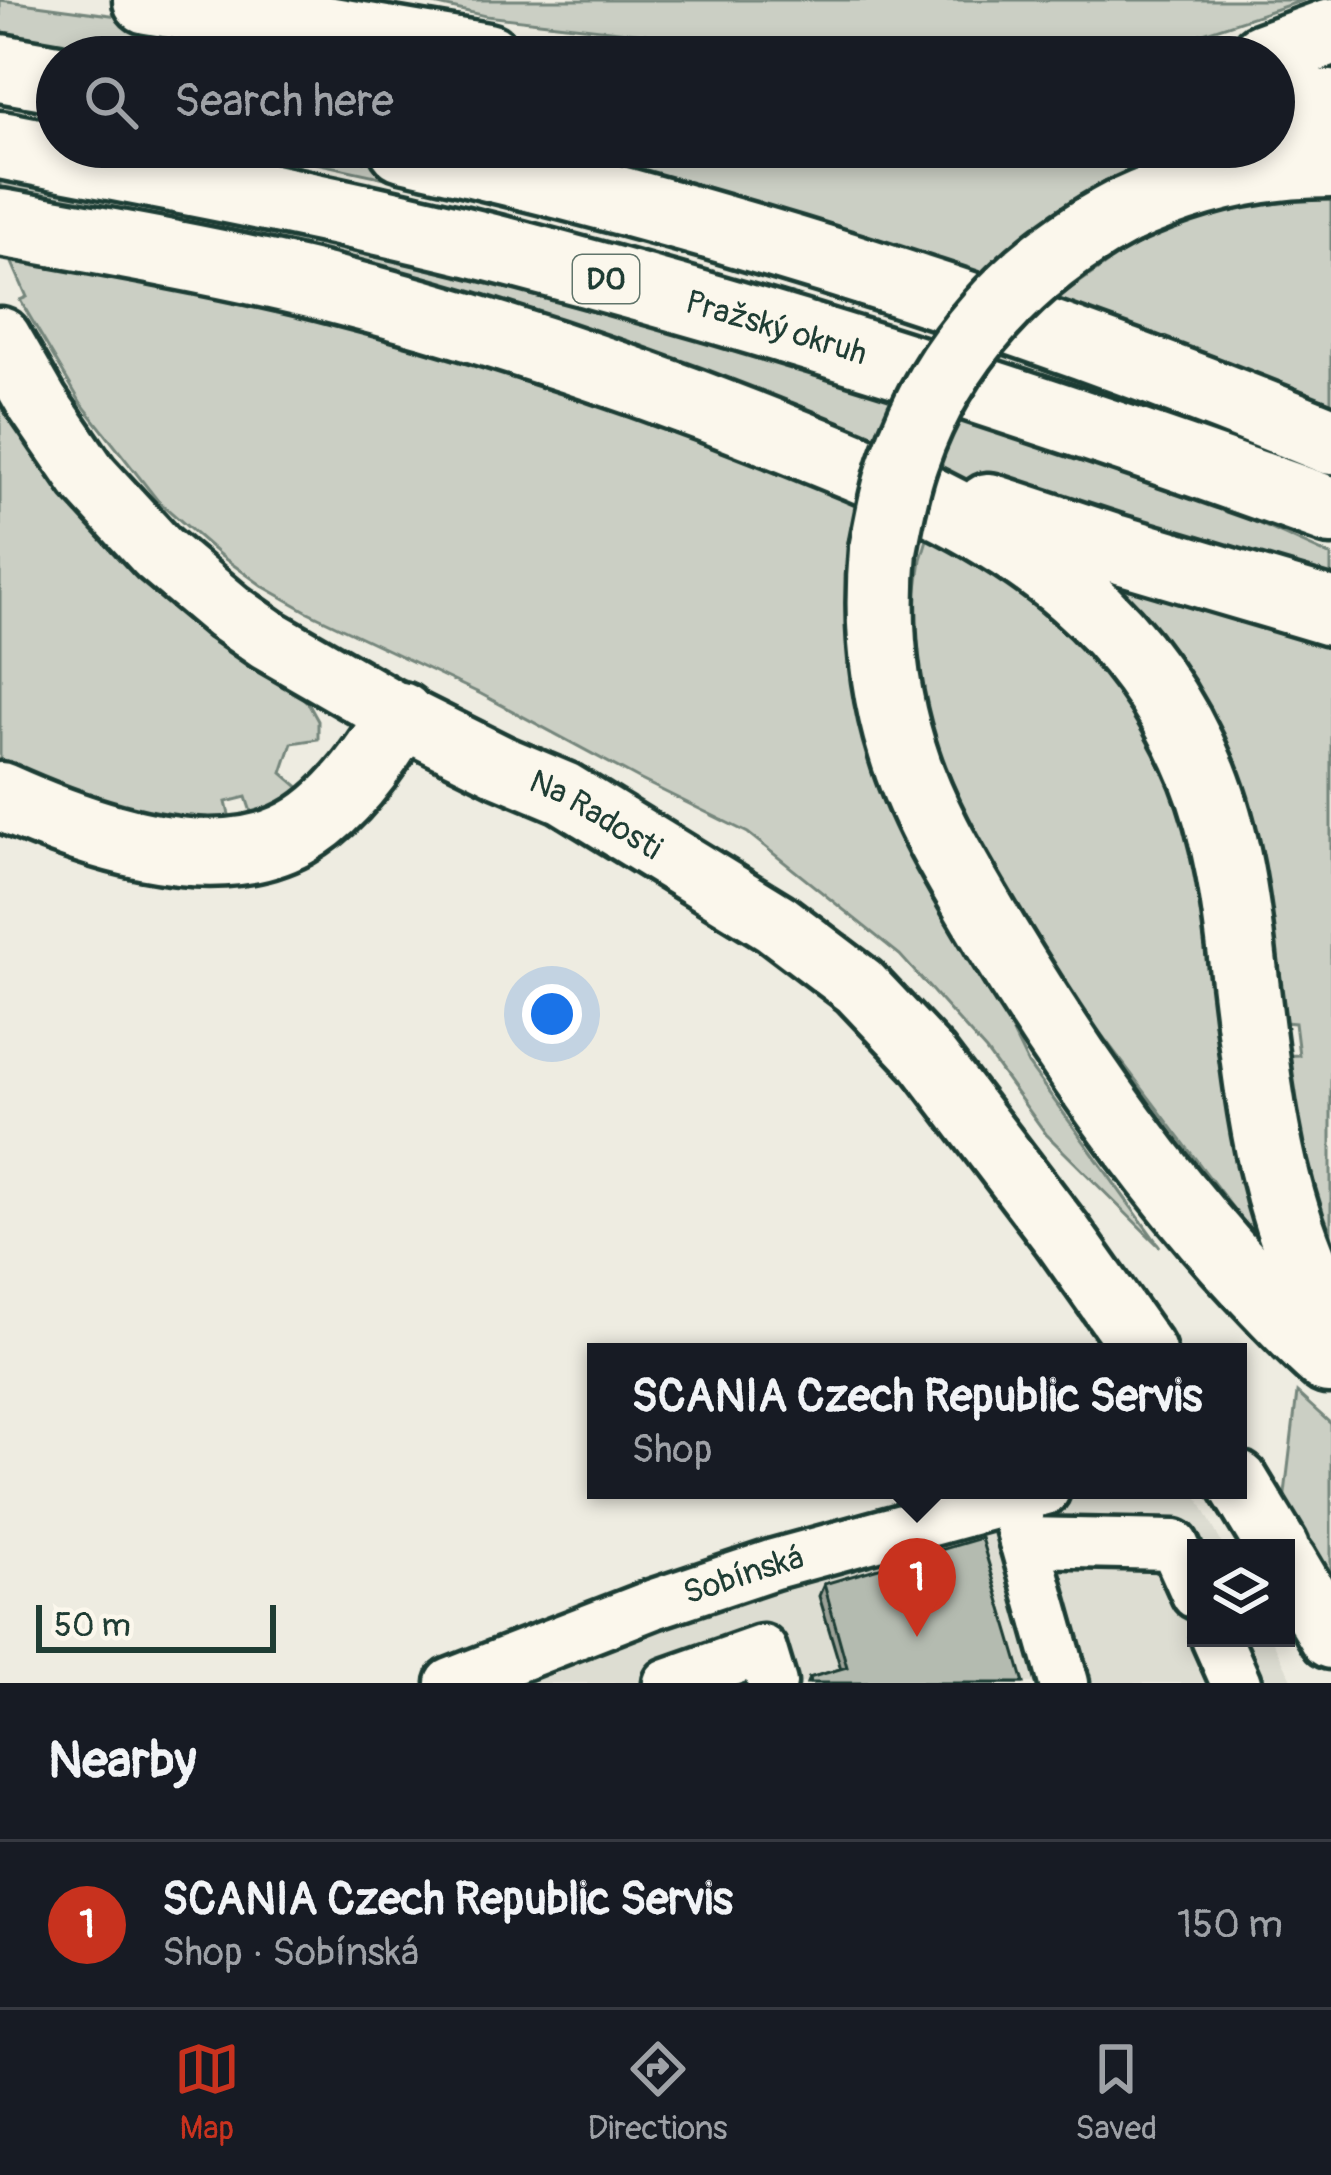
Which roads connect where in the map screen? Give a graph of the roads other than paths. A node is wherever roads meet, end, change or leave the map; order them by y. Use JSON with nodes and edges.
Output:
{"nodes":[{"id":1,"x":147,"y":0,"type":"edge"},
{"id":2,"x":1331,"y":32,"type":"edge"},
{"id":3,"x":362,"y":36,"type":"edge"},
{"id":4,"x":1295,"y":45,"type":"edge"},
{"id":5,"x":0,"y":68,"type":"edge"},
{"id":6,"x":36,"y":74,"type":"edge"},
{"id":7,"x":1295,"y":104,"type":"edge"},
{"id":8,"x":1331,"y":104,"type":"edge"},
{"id":9,"x":0,"y":145,"type":"edge"},
{"id":10,"x":36,"y":152,"type":"edge"},
{"id":11,"x":1331,"y":164,"type":"edge"},
{"id":12,"x":1295,"y":166,"type":"edge"},
{"id":13,"x":117,"y":168,"type":"edge"},
{"id":14,"x":488,"y":168,"type":"edge"},
{"id":15,"x":1271,"y":168,"type":"edge"},
{"id":16,"x":0,"y":223,"type":"edge"},
{"id":17,"x":0,"y":338,"type":"edge"},
{"id":18,"x":1331,"y":441,"type":"edge"},
{"id":19,"x":831,"y":456,"type":"junction"},
{"id":20,"x":1331,"y":511,"type":"edge"},
{"id":21,"x":1331,"y":612,"type":"edge"},
{"id":22,"x":400,"y":716,"type":"junction"},
{"id":23,"x":0,"y":796,"type":"edge"},
{"id":24,"x":1331,"y":1320,"type":"edge"},
{"id":25,"x":1139,"y":1343,"type":"edge"},
{"id":26,"x":1331,"y":1363,"type":"edge"},
{"id":27,"x":1247,"y":1497,"type":"edge"},
{"id":28,"x":1027,"y":1511,"type":"edge"},
{"id":29,"x":1273,"y":1539,"type":"edge"},
{"id":30,"x":1187,"y":1574,"type":"edge"},
{"id":31,"x":1295,"y":1577,"type":"edge"},
{"id":32,"x":1331,"y":1638,"type":"edge"},
{"id":33,"x":1220,"y":1647,"type":"edge"},
{"id":34,"x":506,"y":1673,"type":"edge"},
{"id":35,"x":451,"y":1683,"type":"edge"},
{"id":36,"x":668,"y":1683,"type":"edge"},
{"id":37,"x":772,"y":1683,"type":"edge"},
{"id":38,"x":1064,"y":1683,"type":"edge"},
{"id":39,"x":1236,"y":1683,"type":"edge"}],
"edges":[{"from":1,"to":3,"type":"highway"},
{"from":2,"to":4,"type":"highway"},
{"from":5,"to":6,"type":"highway"},
{"from":7,"to":8,"type":"highway"},
{"from":9,"to":10,"type":"highway","name":"Pražský okruh","number":"D0"},
{"from":11,"to":12,"type":"highway","bridge":true},
{"from":13,"to":20,"type":"highway","name":"Pražský okruh","number":"D0"},
{"from":14,"to":18,"type":"highway","number":"D0"},
{"from":15,"to":26,"type":"highway","bridge":true},
{"from":16,"to":19,"type":"highway"},
{"from":17,"to":22,"type":"main road","name":"Na Radosti"},
{"from":19,"to":21,"type":"highway"},
{"from":19,"to":24,"type":"highway"},
{"from":22,"to":23,"type":"highway"},
{"from":22,"to":25,"type":"main road","name":"Na Radosti"},
{"from":27,"to":29,"type":"main road"},
{"from":28,"to":30,"type":"street","name":"Sobínská"},
{"from":28,"to":34,"type":"street","name":"Sobínská"},
{"from":28,"to":38,"type":"street"},
{"from":31,"to":32,"type":"main road"},
{"from":33,"to":39,"type":"street"},
{"from":34,"to":35,"type":"street","name":"Sobínská"},
{"from":36,"to":37,"type":"street"}]}
